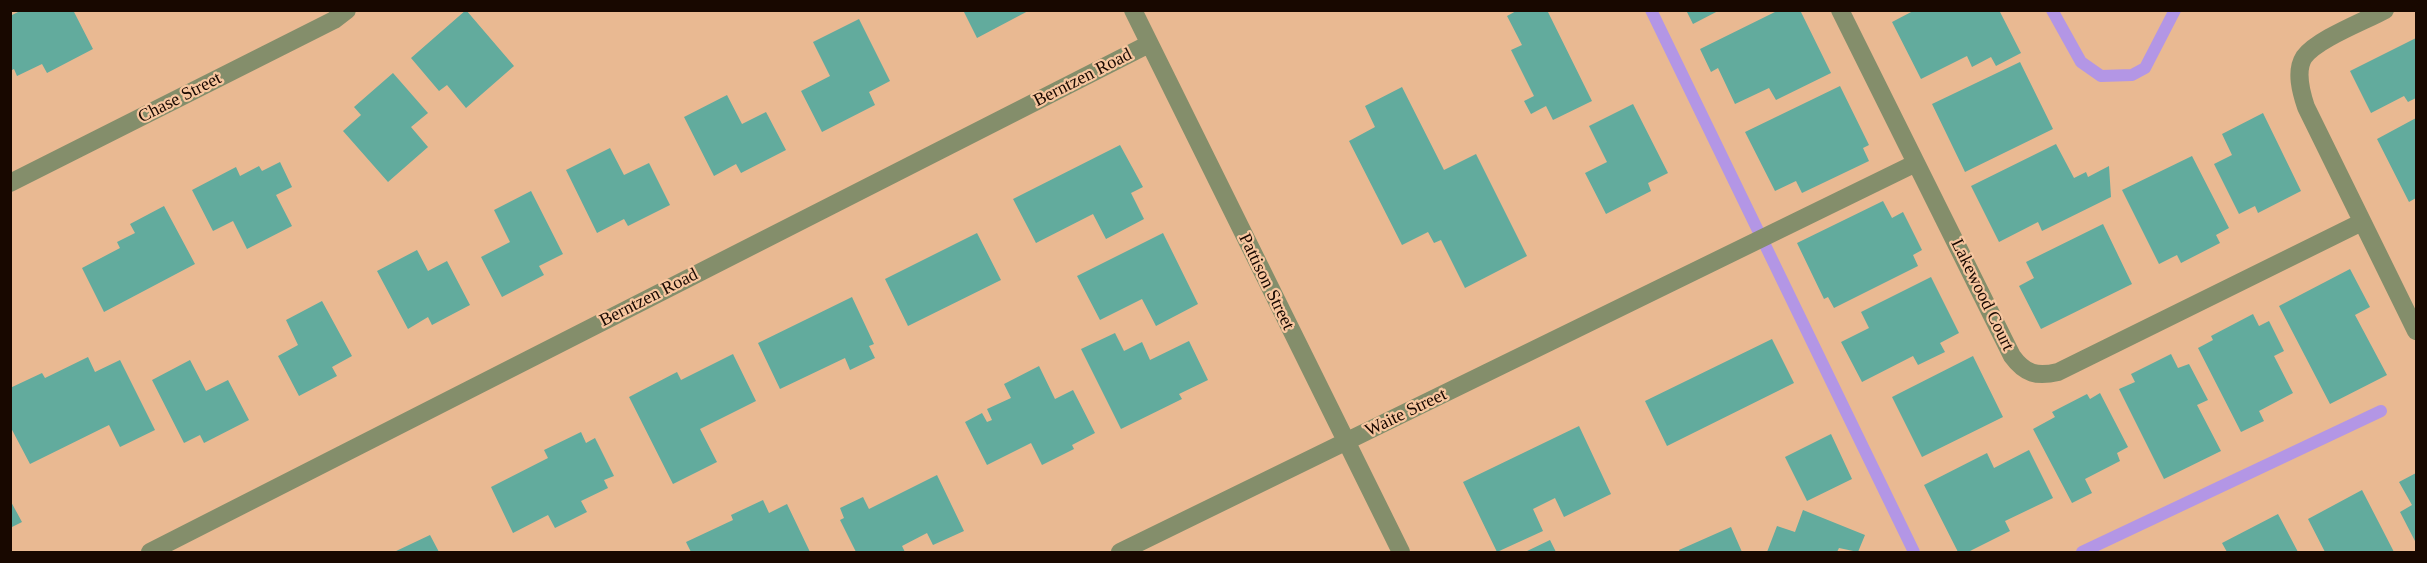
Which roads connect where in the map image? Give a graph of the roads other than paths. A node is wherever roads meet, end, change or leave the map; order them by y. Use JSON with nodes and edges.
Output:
{"nodes":[{"id":1,"x":347,"y":10,"type":"edge"},
{"id":2,"x":1132,"y":10,"type":"edge"},
{"id":3,"x":1840,"y":10,"type":"edge"},
{"id":4,"x":2385,"y":10,"type":"edge"},
{"id":5,"x":1149,"y":44,"type":"junction"},
{"id":6,"x":1916,"y":163,"type":"junction"},
{"id":7,"x":10,"y":183,"type":"edge"},
{"id":8,"x":2362,"y":222,"type":"junction"},
{"id":9,"x":2416,"y":331,"type":"edge"},
{"id":10,"x":1346,"y":443,"type":"junction"},
{"id":11,"x":150,"y":552,"type":"edge"},
{"id":12,"x":1120,"y":552,"type":"edge"},
{"id":13,"x":1401,"y":552,"type":"edge"}],
"edges":[{"from":1,"to":7,"type":"street","name":"Chase Street"},
{"from":2,"to":5,"type":"street","name":"Pattison Street"},
{"from":3,"to":6,"type":"street","name":"Lakewood Court"},
{"from":4,"to":8,"type":"street"},
{"from":5,"to":10,"type":"street","name":"Pattison Street"},
{"from":5,"to":11,"type":"street","name":"Berntzen Road"},
{"from":6,"to":8,"type":"street","name":"Lakewood Court"},
{"from":6,"to":10,"type":"street","name":"Waite Street"},
{"from":8,"to":9,"type":"street"},
{"from":10,"to":12,"type":"street","name":"Waite Street"},
{"from":10,"to":13,"type":"street","name":"Pattison Street"}]}
